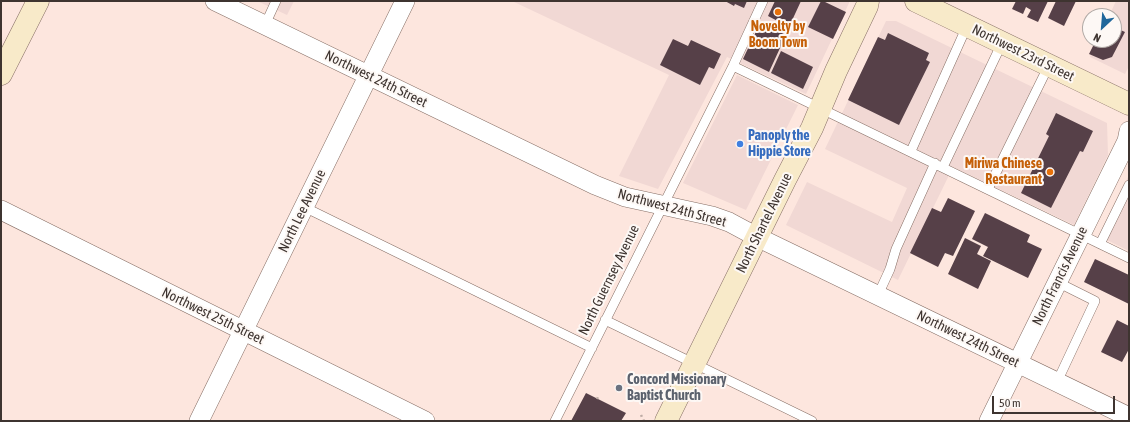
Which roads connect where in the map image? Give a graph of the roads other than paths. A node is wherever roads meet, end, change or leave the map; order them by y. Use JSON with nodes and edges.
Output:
{"nodes":[{"id":1,"x":38,"y":1,"type":"edge"},
{"id":2,"x":215,"y":1,"type":"edge"},
{"id":3,"x":276,"y":1,"type":"edge"},
{"id":4,"x":405,"y":1,"type":"edge"},
{"id":5,"x":763,"y":1,"type":"edge"},
{"id":6,"x":868,"y":1,"type":"edge"},
{"id":7,"x":916,"y":1,"type":"edge"},
{"id":8,"x":265,"y":25,"type":"junction"},
{"id":9,"x":967,"y":26,"type":"junction"},
{"id":10,"x":1002,"y":43,"type":"junction"},
{"id":11,"x":4,"y":62,"type":"edge"},
{"id":12,"x":1049,"y":65,"type":"junction"},
{"id":13,"x":733,"y":66,"type":"junction"},
{"id":14,"x":369,"y":75,"type":"junction"},
{"id":15,"x":1129,"y":104,"type":"edge"},
{"id":16,"x":821,"y":108,"type":"junction"},
{"id":17,"x":1129,"y":131,"type":"edge"},
{"id":18,"x":911,"y":151,"type":"junction"},
{"id":19,"x":1123,"y":162,"type":"edge"},
{"id":20,"x":939,"y":165,"type":"junction"},
{"id":21,"x":1129,"y":185,"type":"edge"},
{"id":22,"x":988,"y":189,"type":"junction"},
{"id":23,"x":304,"y":206,"type":"junction"},
{"id":24,"x":662,"y":206,"type":"junction"},
{"id":25,"x":1,"y":210,"type":"edge"},
{"id":26,"x":1081,"y":234,"type":"junction"},
{"id":27,"x":757,"y":237,"type":"junction"},
{"id":28,"x":1100,"y":244,"type":"junction"},
{"id":29,"x":1129,"y":258,"type":"edge"},
{"id":30,"x":1057,"y":282,"type":"junction"},
{"id":31,"x":878,"y":295,"type":"junction"},
{"id":32,"x":606,"y":320,"type":"junction"},
{"id":33,"x":243,"y":331,"type":"junction"},
{"id":34,"x":592,"y":348,"type":"junction"},
{"id":35,"x":1017,"y":362,"type":"junction"},
{"id":36,"x":694,"y":364,"type":"junction"},
{"id":37,"x":1057,"y":382,"type":"junction"},
{"id":38,"x":1129,"y":417,"type":"edge"},
{"id":39,"x":199,"y":421,"type":"edge"},
{"id":40,"x":425,"y":421,"type":"edge"},
{"id":41,"x":555,"y":421,"type":"edge"},
{"id":42,"x":666,"y":421,"type":"edge"},
{"id":43,"x":812,"y":421,"type":"edge"},
{"id":44,"x":989,"y":421,"type":"edge"}],
"edges":[{"from":1,"to":11,"type":"street"},
{"from":2,"to":8,"type":"street","name":"Northwest 24th Street"},
{"from":3,"to":8,"type":"lane"},
{"from":4,"to":14,"type":"street","name":"North Lee Avenue"},
{"from":5,"to":13,"type":"lane","name":"North Guernsey Avenue"},
{"from":6,"to":16,"type":"street","name":"North Shartel Avenue"},
{"from":7,"to":9,"type":"street","name":"Northwest 23rd Street"},
{"from":8,"to":14,"type":"street","name":"Northwest 24th Street"},
{"from":9,"to":10,"type":"street","name":"Northwest 23rd Street"},
{"from":9,"to":18,"type":"lane"},
{"from":10,"to":12,"type":"street","name":"Northwest 23rd Street"},
{"from":10,"to":20,"type":"lane"},
{"from":12,"to":15,"type":"street","name":"Northwest 23rd Street"},
{"from":12,"to":22,"type":"lane"},
{"from":13,"to":16,"type":"lane"},
{"from":13,"to":24,"type":"lane","name":"North Guernsey Avenue"},
{"from":14,"to":23,"type":"street","name":"North Lee Avenue"},
{"from":14,"to":24,"type":"street","name":"Northwest 24th Street"},
{"from":16,"to":18,"type":"lane"},
{"from":16,"to":27,"type":"street","name":"North Shartel Avenue"},
{"from":17,"to":19,"type":"street","name":"North Francis Avenue"},
{"from":18,"to":20,"type":"lane"},
{"from":19,"to":26,"type":"street","name":"North Francis Avenue"},
{"from":20,"to":22,"type":"lane"},
{"from":20,"to":31,"type":"lane"},
{"from":21,"to":28,"type":"lane"},
{"from":22,"to":26,"type":"lane"},
{"from":23,"to":33,"type":"street","name":"North Lee Avenue"},
{"from":23,"to":34,"type":"lane"},
{"from":24,"to":27,"type":"street","name":"Northwest 24th Street"},
{"from":24,"to":32,"type":"lane","name":"North Guernsey Avenue"},
{"from":25,"to":33,"type":"street","name":"Northwest 25th Street"},
{"from":26,"to":28,"type":"lane"},
{"from":26,"to":30,"type":"street","name":"North Francis Avenue"},
{"from":27,"to":31,"type":"street","name":"Northwest 24th Street"},
{"from":27,"to":36,"type":"street","name":"North Shartel Avenue"},
{"from":28,"to":29,"type":"lane"},
{"from":30,"to":35,"type":"street","name":"North Francis Avenue"},
{"from":30,"to":37,"type":"lane"},
{"from":31,"to":35,"type":"street","name":"Northwest 24th Street"},
{"from":32,"to":34,"type":"lane","name":"North Guernsey Avenue"},
{"from":32,"to":36,"type":"lane"},
{"from":33,"to":39,"type":"street","name":"North Lee Avenue"},
{"from":33,"to":40,"type":"street","name":"Northwest 25th Street"},
{"from":34,"to":41,"type":"lane","name":"North Guernsey Avenue"},
{"from":35,"to":37,"type":"street","name":"Northwest 24th Street"},
{"from":35,"to":44,"type":"street","name":"North Francis Avenue"},
{"from":36,"to":42,"type":"street","name":"North Shartel Avenue"},
{"from":36,"to":43,"type":"lane"},
{"from":37,"to":38,"type":"street","name":"Northwest 24th Street"}]}
